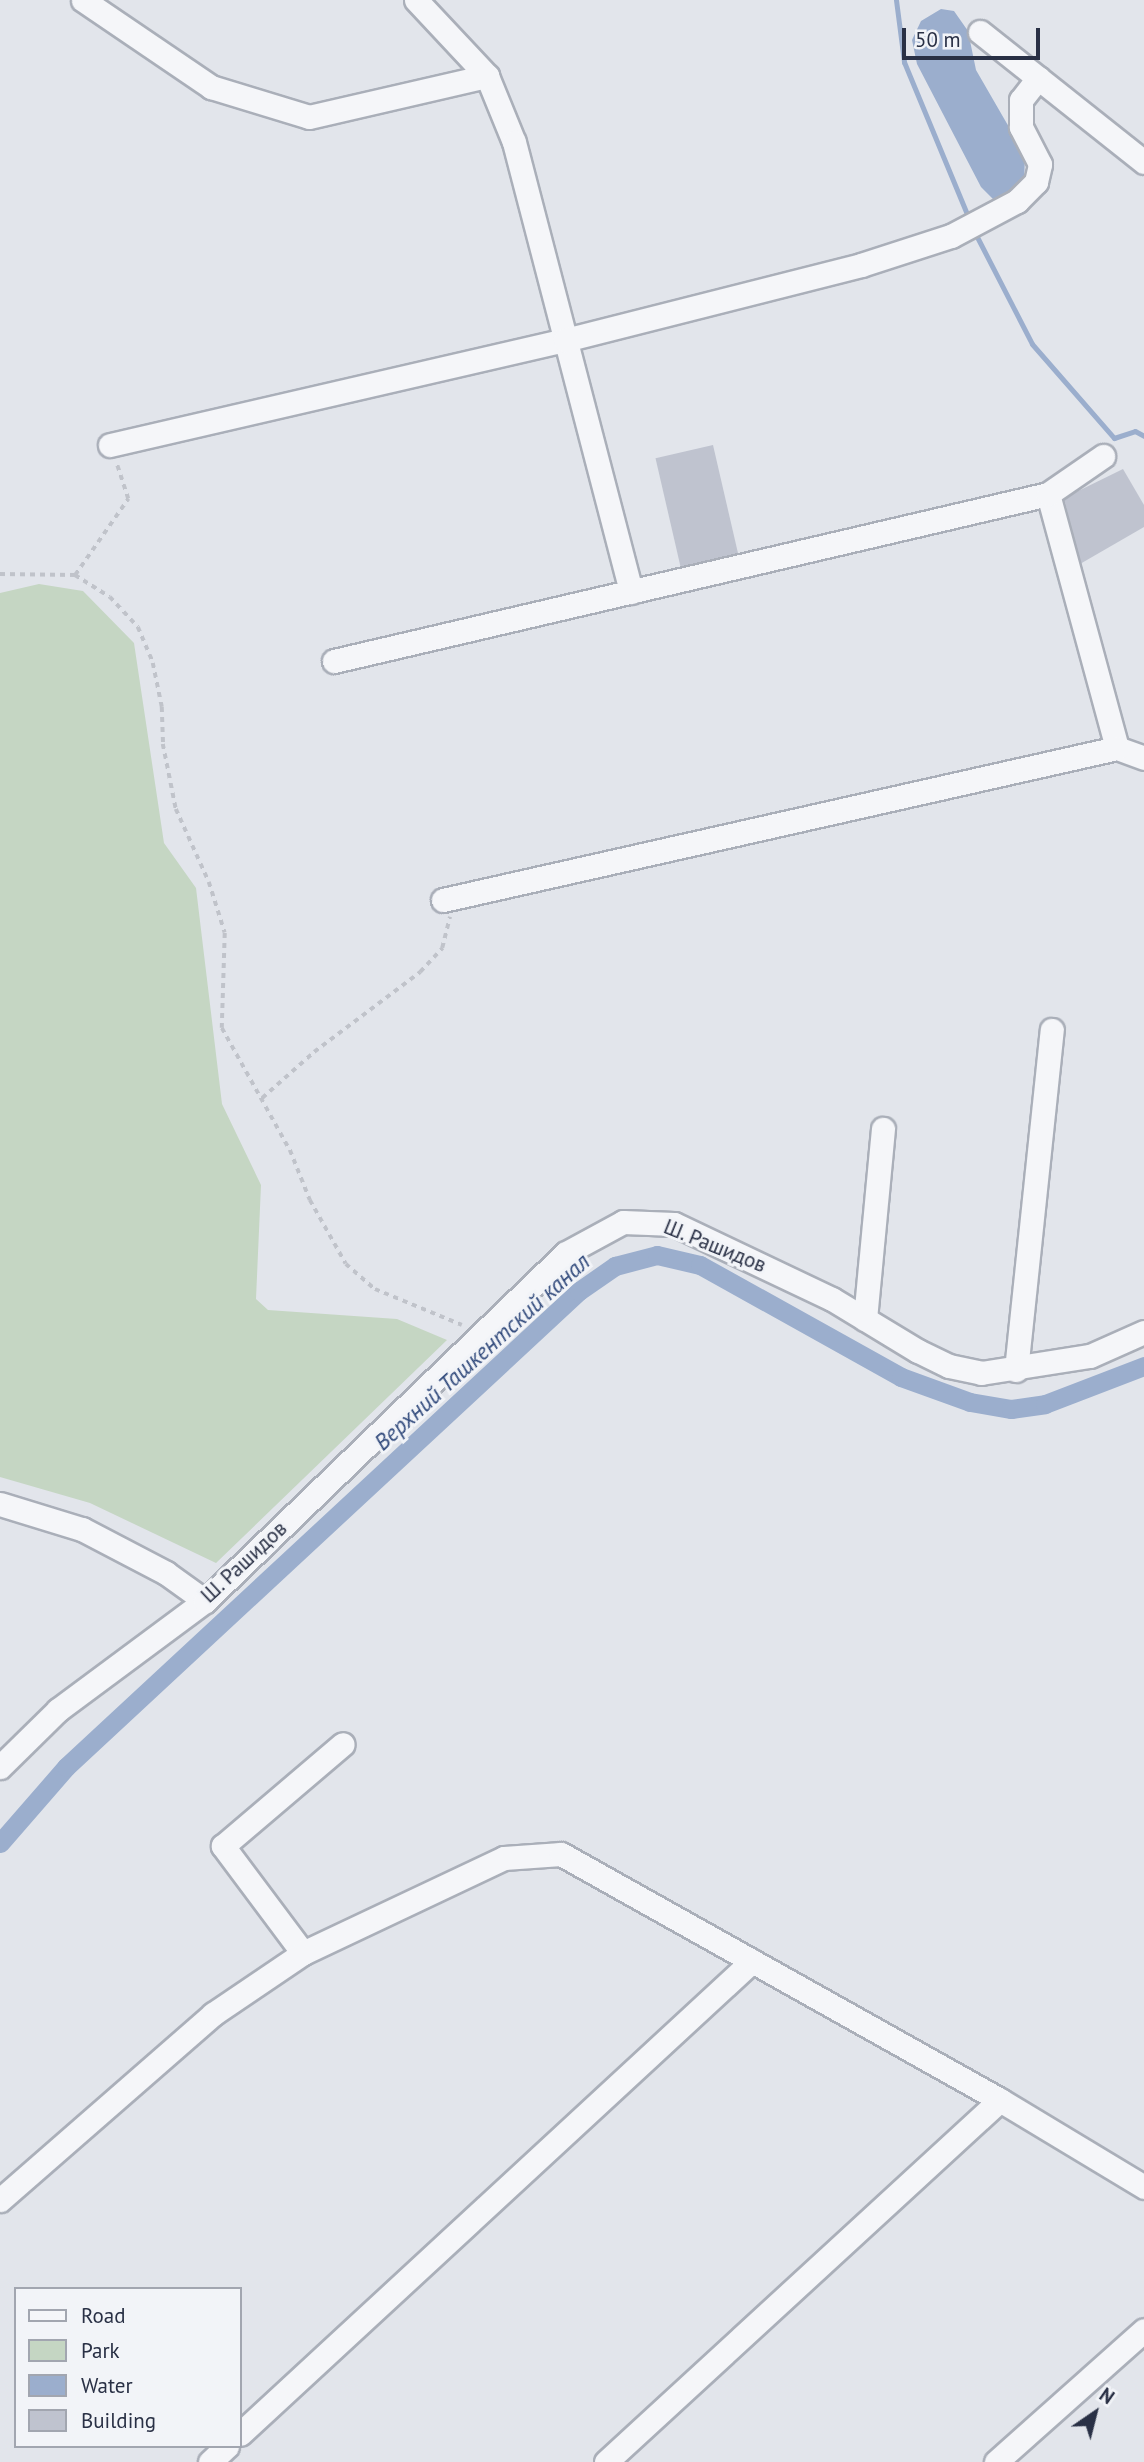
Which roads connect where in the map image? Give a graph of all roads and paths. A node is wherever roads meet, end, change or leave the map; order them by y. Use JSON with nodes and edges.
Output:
{"nodes":[{"id":1,"x":416,"y":0,"type":"edge"},
{"id":2,"x":94,"y":3,"type":"edge"},
{"id":3,"x":980,"y":32,"type":"dead end"},
{"id":4,"x":487,"y":76,"type":"junction"},
{"id":5,"x":1038,"y":78,"type":"junction"},
{"id":6,"x":1144,"y":162,"type":"edge"},
{"id":7,"x":565,"y":340,"type":"junction"},
{"id":8,"x":110,"y":445,"type":"joint"},
{"id":9,"x":1103,"y":456,"type":"dead end"},
{"id":10,"x":1048,"y":494,"type":"junction"},
{"id":11,"x":0,"y":573,"type":"edge"},
{"id":12,"x":75,"y":575,"type":"junction"},
{"id":13,"x":631,"y":592,"type":"junction"},
{"id":14,"x":334,"y":661,"type":"dead end"},
{"id":15,"x":1117,"y":748,"type":"junction"},
{"id":16,"x":1144,"y":758,"type":"edge"},
{"id":17,"x":443,"y":900,"type":"joint"},
{"id":18,"x":1052,"y":1030,"type":"dead end"},
{"id":19,"x":262,"y":1098,"type":"junction"},
{"id":20,"x":883,"y":1129,"type":"dead end"},
{"id":21,"x":865,"y":1319,"type":"junction"},
{"id":22,"x":1144,"y":1332,"type":"edge"},
{"id":23,"x":483,"y":1333,"type":"junction"},
{"id":24,"x":1017,"y":1370,"type":"junction"},
{"id":25,"x":0,"y":1504,"type":"edge"},
{"id":26,"x":205,"y":1601,"type":"junction"},
{"id":27,"x":343,"y":1744,"type":"dead end"},
{"id":28,"x":0,"y":1767,"type":"edge"},
{"id":29,"x":303,"y":1953,"type":"junction"},
{"id":30,"x":752,"y":1961,"type":"junction"},
{"id":31,"x":1000,"y":2100,"type":"junction"},
{"id":32,"x":1139,"y":2177,"type":"edge"},
{"id":33,"x":0,"y":2200,"type":"edge"},
{"id":34,"x":1144,"y":2330,"type":"edge"},
{"id":35,"x":242,"y":2432,"type":"edge"},
{"id":36,"x":225,"y":2448,"type":"edge"},
{"id":37,"x":210,"y":2462,"type":"edge"},
{"id":38,"x":606,"y":2462,"type":"edge"},
{"id":39,"x":996,"y":2462,"type":"edge"}],
"edges":[{"from":1,"to":4,"type":"street"},
{"from":2,"to":4,"type":"street"},
{"from":3,"to":5,"type":"street"},
{"from":4,"to":7,"type":"street"},
{"from":5,"to":6,"type":"street"},
{"from":5,"to":7,"type":"street"},
{"from":7,"to":8,"type":"street"},
{"from":7,"to":13,"type":"street"},
{"from":8,"to":12,"type":"path"},
{"from":9,"to":10,"type":"street"},
{"from":10,"to":13,"type":"street"},
{"from":10,"to":15,"type":"street"},
{"from":11,"to":12,"type":"path"},
{"from":12,"to":19,"type":"path"},
{"from":13,"to":14,"type":"street"},
{"from":15,"to":16,"type":"street"},
{"from":15,"to":17,"type":"street"},
{"from":17,"to":19,"type":"path"},
{"from":18,"to":24,"type":"street"},
{"from":19,"to":23,"type":"path"},
{"from":20,"to":21,"type":"street"},
{"from":21,"to":23,"type":"street","name":"Ш. Рашидов"},
{"from":21,"to":24,"type":"street","name":"Ш. Рашидов"},
{"from":22,"to":24,"type":"street","name":"Ш. Рашидов"},
{"from":23,"to":26,"type":"street","name":"Ш. Рашидов"},
{"from":25,"to":26,"type":"street"},
{"from":26,"to":28,"type":"street","name":"Ш. Рашидов"},
{"from":27,"to":29,"type":"street"},
{"from":29,"to":30,"type":"street"},
{"from":29,"to":33,"type":"street"},
{"from":30,"to":31,"type":"street"},
{"from":30,"to":35,"type":"street"},
{"from":31,"to":32,"type":"street"},
{"from":31,"to":38,"type":"street"},
{"from":34,"to":39,"type":"street"},
{"from":36,"to":37,"type":"street"}]}
